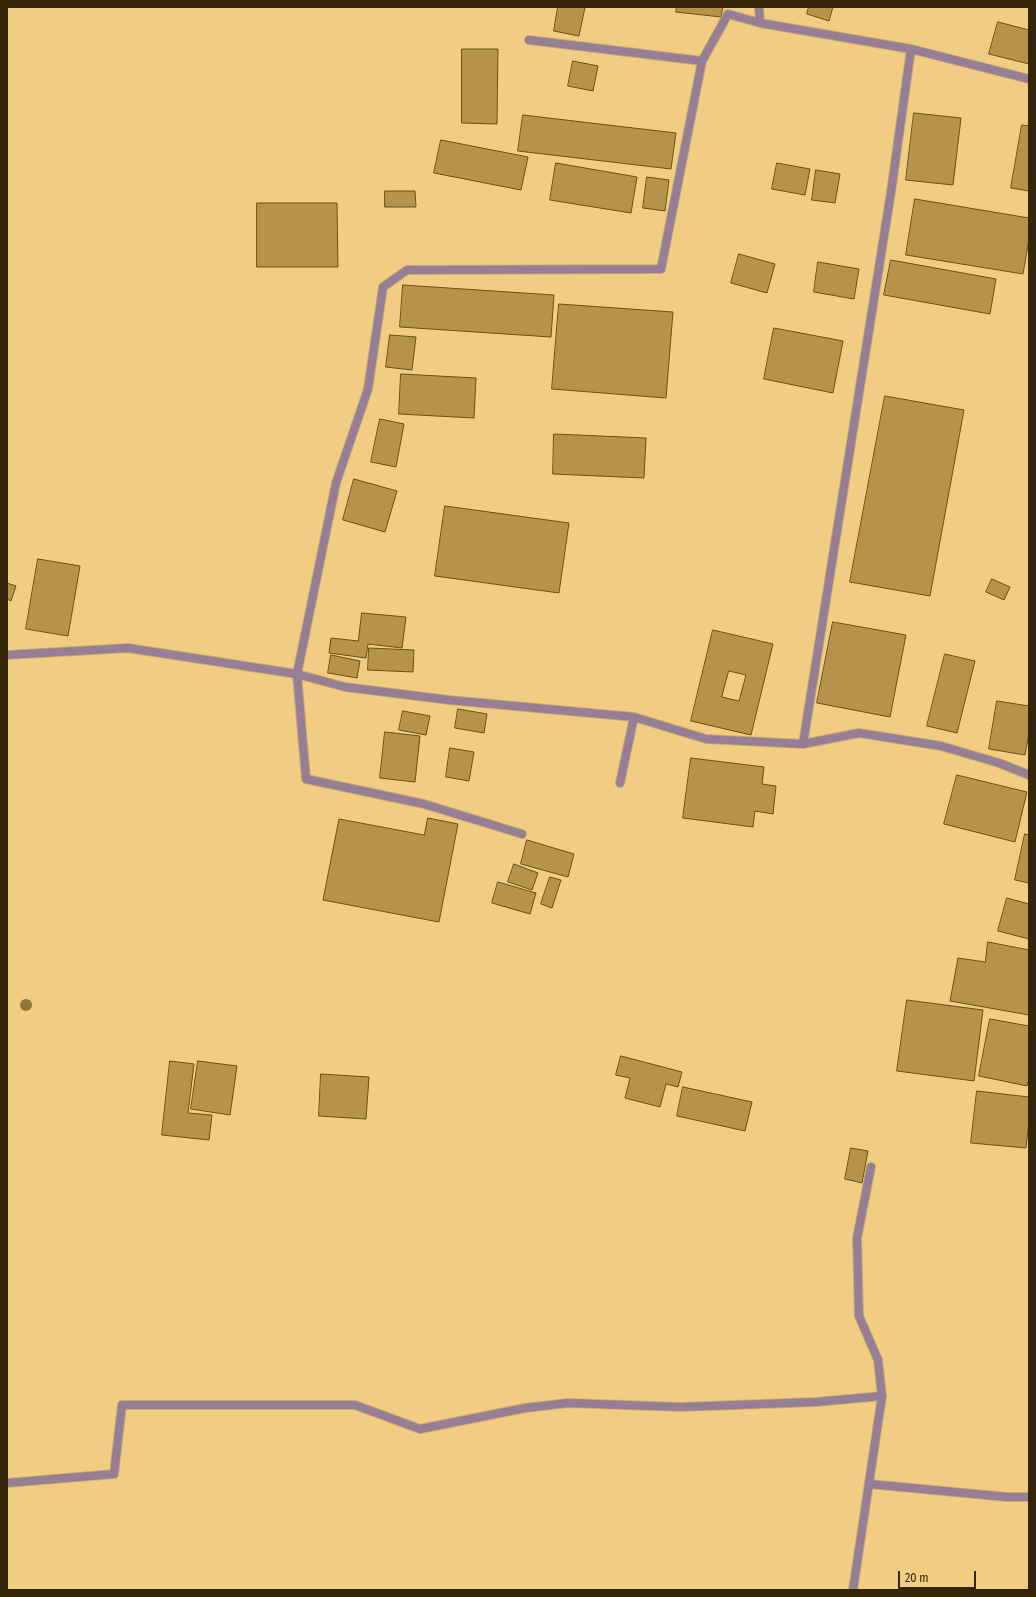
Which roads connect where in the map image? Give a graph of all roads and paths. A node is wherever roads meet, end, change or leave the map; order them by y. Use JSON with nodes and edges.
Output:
{"nodes":[{"id":1,"x":759,"y":7,"type":"edge"},
{"id":2,"x":760,"y":22,"type":"junction"},
{"id":3,"x":529,"y":40,"type":"dead end"},
{"id":4,"x":911,"y":49,"type":"junction"},
{"id":5,"x":702,"y":62,"type":"junction"},
{"id":6,"x":1029,"y":79,"type":"edge"},
{"id":7,"x":7,"y":654,"type":"edge"},
{"id":8,"x":297,"y":674,"type":"junction"},
{"id":9,"x":634,"y":717,"type":"junction"},
{"id":10,"x":802,"y":744,"type":"junction"},
{"id":11,"x":1029,"y":775,"type":"edge"},
{"id":12,"x":620,"y":783,"type":"dead end"},
{"id":13,"x":522,"y":834,"type":"dead end"},
{"id":14,"x":871,"y":1167,"type":"dead end"},
{"id":15,"x":882,"y":1396,"type":"junction"},
{"id":16,"x":7,"y":1483,"type":"edge"},
{"id":17,"x":869,"y":1484,"type":"junction"},
{"id":18,"x":1029,"y":1497,"type":"edge"},
{"id":19,"x":853,"y":1590,"type":"edge"}],
"edges":[{"from":1,"to":2,"type":"street"},
{"from":2,"to":4,"type":"street"},
{"from":2,"to":5,"type":"street"},
{"from":3,"to":5,"type":"street"},
{"from":4,"to":6,"type":"street"},
{"from":4,"to":10,"type":"street"},
{"from":5,"to":8,"type":"street"},
{"from":7,"to":8,"type":"street"},
{"from":8,"to":9,"type":"street"},
{"from":8,"to":13,"type":"street"},
{"from":9,"to":10,"type":"street"},
{"from":9,"to":12,"type":"street"},
{"from":10,"to":11,"type":"street"},
{"from":14,"to":15,"type":"street"},
{"from":15,"to":16,"type":"street"},
{"from":15,"to":17,"type":"street"},
{"from":17,"to":18,"type":"street"},
{"from":17,"to":19,"type":"street"}]}
